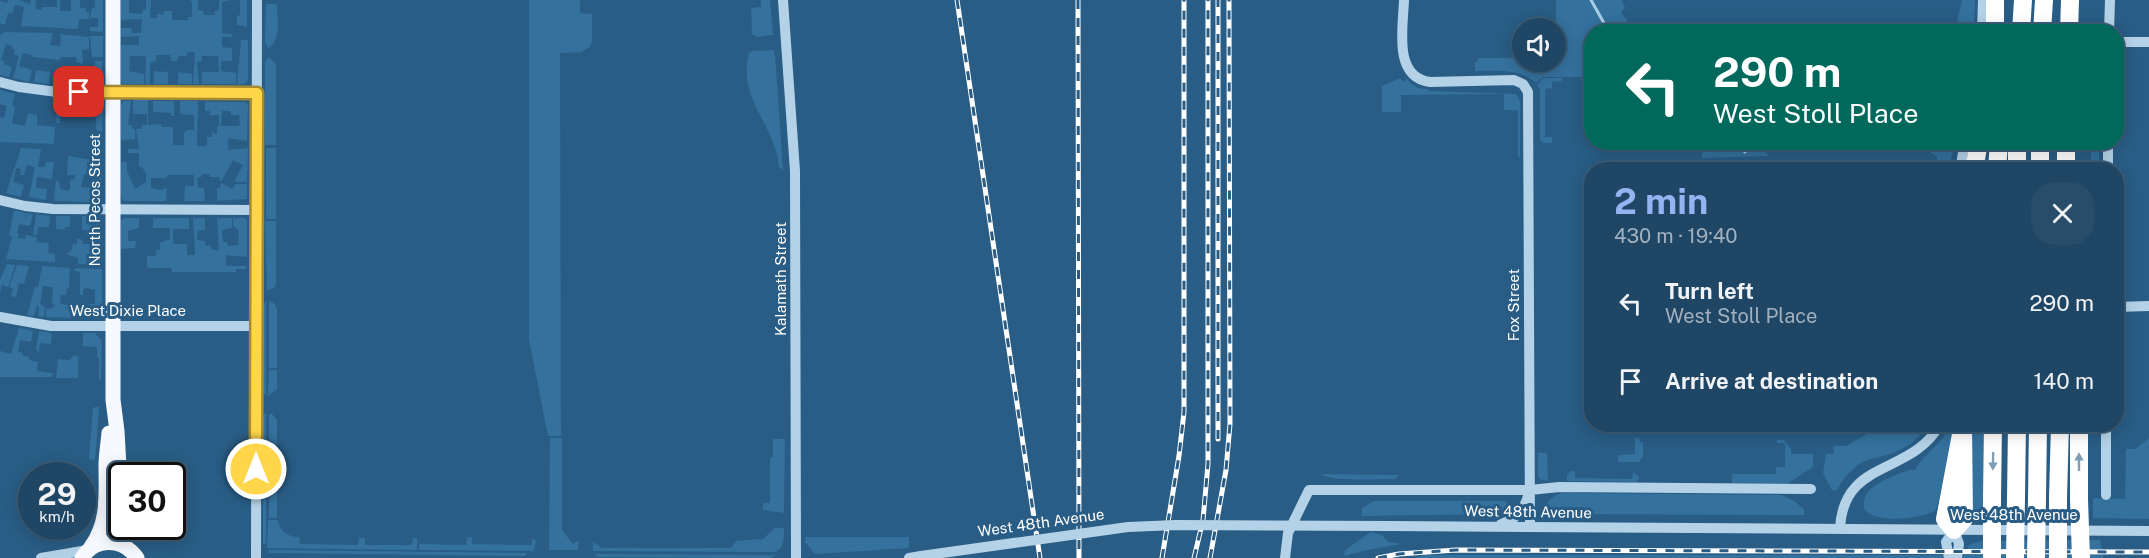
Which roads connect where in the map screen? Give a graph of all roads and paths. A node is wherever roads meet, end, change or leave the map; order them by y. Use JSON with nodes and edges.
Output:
{"nodes":[{"id":1,"x":113,"y":0,"type":"edge"},
{"id":2,"x":257,"y":0,"type":"edge"},
{"id":3,"x":783,"y":0,"type":"edge"},
{"id":4,"x":1404,"y":0,"type":"edge"},
{"id":5,"x":1983,"y":0,"type":"edge"},
{"id":6,"x":1995,"y":0,"type":"edge"},
{"id":7,"x":2023,"y":0,"type":"edge"},
{"id":8,"x":2044,"y":0,"type":"edge"},
{"id":9,"x":2070,"y":0,"type":"edge"},
{"id":10,"x":2110,"y":0,"type":"edge"},
{"id":11,"x":1982,"y":24,"type":"edge"},
{"id":12,"x":1995,"y":24,"type":"edge"},
{"id":13,"x":2022,"y":24,"type":"edge"},
{"id":14,"x":2042,"y":24,"type":"edge"},
{"id":15,"x":2071,"y":24,"type":"edge"},
{"id":16,"x":2109,"y":24,"type":"edge"},
{"id":17,"x":2124,"y":42,"type":"edge"},
{"id":18,"x":2149,"y":42,"type":"edge"},
{"id":19,"x":0,"y":82,"type":"edge"},
{"id":20,"x":113,"y":92,"type":"junction"},
{"id":21,"x":257,"y":93,"type":"junction"},
{"id":22,"x":0,"y":200,"type":"edge"},
{"id":23,"x":112,"y":209,"type":"junction"},
{"id":24,"x":256,"y":210,"type":"junction"},
{"id":25,"x":2149,"y":306,"type":"edge"},
{"id":26,"x":2124,"y":307,"type":"edge"},
{"id":27,"x":0,"y":317,"type":"edge"},
{"id":28,"x":112,"y":326,"type":"junction"},
{"id":29,"x":256,"y":326,"type":"junction"},
{"id":30,"x":113,"y":400,"type":"junction"},
{"id":31,"x":1935,"y":432,"type":"edge"},
{"id":32,"x":1962,"y":432,"type":"edge"},
{"id":33,"x":1993,"y":432,"type":"edge"},
{"id":34,"x":2017,"y":432,"type":"edge"},
{"id":35,"x":2037,"y":432,"type":"edge"},
{"id":36,"x":2060,"y":432,"type":"edge"},
{"id":37,"x":2079,"y":432,"type":"edge"},
{"id":38,"x":2106,"y":432,"type":"edge"},
{"id":39,"x":119,"y":462,"type":"edge"},
{"id":40,"x":1811,"y":489,"type":"dead end"},
{"id":41,"x":1530,"y":490,"type":"junction"},
{"id":42,"x":2106,"y":495,"type":"dead end"},
{"id":43,"x":1492,"y":526,"type":"junction"},
{"id":44,"x":1530,"y":527,"type":"junction"},
{"id":45,"x":1840,"y":529,"type":"junction"},
{"id":46,"x":1954,"y":530,"type":"junction"},
{"id":47,"x":2149,"y":531,"type":"edge"},
{"id":48,"x":129,"y":540,"type":"edge"},
{"id":49,"x":87,"y":552,"type":"edge"},
{"id":50,"x":136,"y":555,"type":"edge"},
{"id":51,"x":40,"y":558,"type":"edge"},
{"id":52,"x":256,"y":558,"type":"edge"},
{"id":53,"x":796,"y":558,"type":"edge"},
{"id":54,"x":909,"y":558,"type":"edge"},
{"id":55,"x":1285,"y":558,"type":"edge"},
{"id":56,"x":1949,"y":558,"type":"edge"},
{"id":57,"x":1957,"y":558,"type":"edge"},
{"id":58,"x":1992,"y":558,"type":"edge"},
{"id":59,"x":2015,"y":558,"type":"edge"},
{"id":60,"x":2036,"y":558,"type":"edge"},
{"id":61,"x":2058,"y":558,"type":"edge"},
{"id":62,"x":2081,"y":558,"type":"edge"}],
"edges":[{"from":1,"to":20,"type":"main road","name":"North Pecos Street"},
{"from":2,"to":21,"type":"street"},
{"from":3,"to":53,"type":"street","name":"Kalamath Street"},
{"from":4,"to":41,"type":"street","name":"Fox Street"},
{"from":5,"to":11,"type":"street"},
{"from":6,"to":12,"type":"highway"},
{"from":7,"to":13,"type":"highway"},
{"from":8,"to":14,"type":"highway"},
{"from":9,"to":15,"type":"highway"},
{"from":10,"to":16,"type":"street"},
{"from":17,"to":18,"type":"street"},
{"from":19,"to":20,"type":"street"},
{"from":20,"to":21,"type":"street"},
{"from":20,"to":23,"type":"main road","name":"North Pecos Street"},
{"from":21,"to":24,"type":"street"},
{"from":22,"to":23,"type":"street"},
{"from":23,"to":24,"type":"street"},
{"from":23,"to":28,"type":"main road","name":"North Pecos Street"},
{"from":24,"to":29,"type":"street"},
{"from":25,"to":26,"type":"street"},
{"from":27,"to":28,"type":"street","name":"West Dixie Place"},
{"from":28,"to":29,"type":"street","name":"West Dixie Place"},
{"from":28,"to":30,"type":"main road","name":"North Pecos Street"},
{"from":29,"to":52,"type":"street"},
{"from":30,"to":39,"type":"main road","name":"North Pecos Street"},
{"from":30,"to":49,"type":"main road","name":"North Pecos Street"},
{"from":31,"to":45,"type":"street"},
{"from":32,"to":46,"type":"highway"},
{"from":33,"to":58,"type":"highway","one_way":true,"bridge":true},
{"from":34,"to":59,"type":"highway","bridge":true},
{"from":35,"to":60,"type":"highway","bridge":true},
{"from":36,"to":61,"type":"highway","bridge":true},
{"from":62,"to":37,"type":"highway","one_way":true,"bridge":true},
{"from":38,"to":42,"type":"street"},
{"from":40,"to":41,"type":"street","name":"West 48th Avenue"},
{"from":41,"to":43,"type":"street"},
{"from":41,"to":44,"type":"street","name":"Fox Street"},
{"from":41,"to":55,"type":"street","name":"West 48th Avenue"},
{"from":43,"to":44,"type":"street","name":"West 48th Avenue"},
{"from":43,"to":54,"type":"street","name":"West 48th Avenue","bridge":true},
{"from":44,"to":45,"type":"street","name":"West 48th Avenue"},
{"from":45,"to":46,"type":"street","name":"West 48th Avenue"},
{"from":46,"to":47,"type":"street","name":"West 48th Avenue"},
{"from":46,"to":56,"type":"street"},
{"from":46,"to":57,"type":"street"},
{"from":48,"to":50,"type":"main road"},
{"from":49,"to":50,"type":"main road"},
{"from":49,"to":51,"type":"street"}]}
